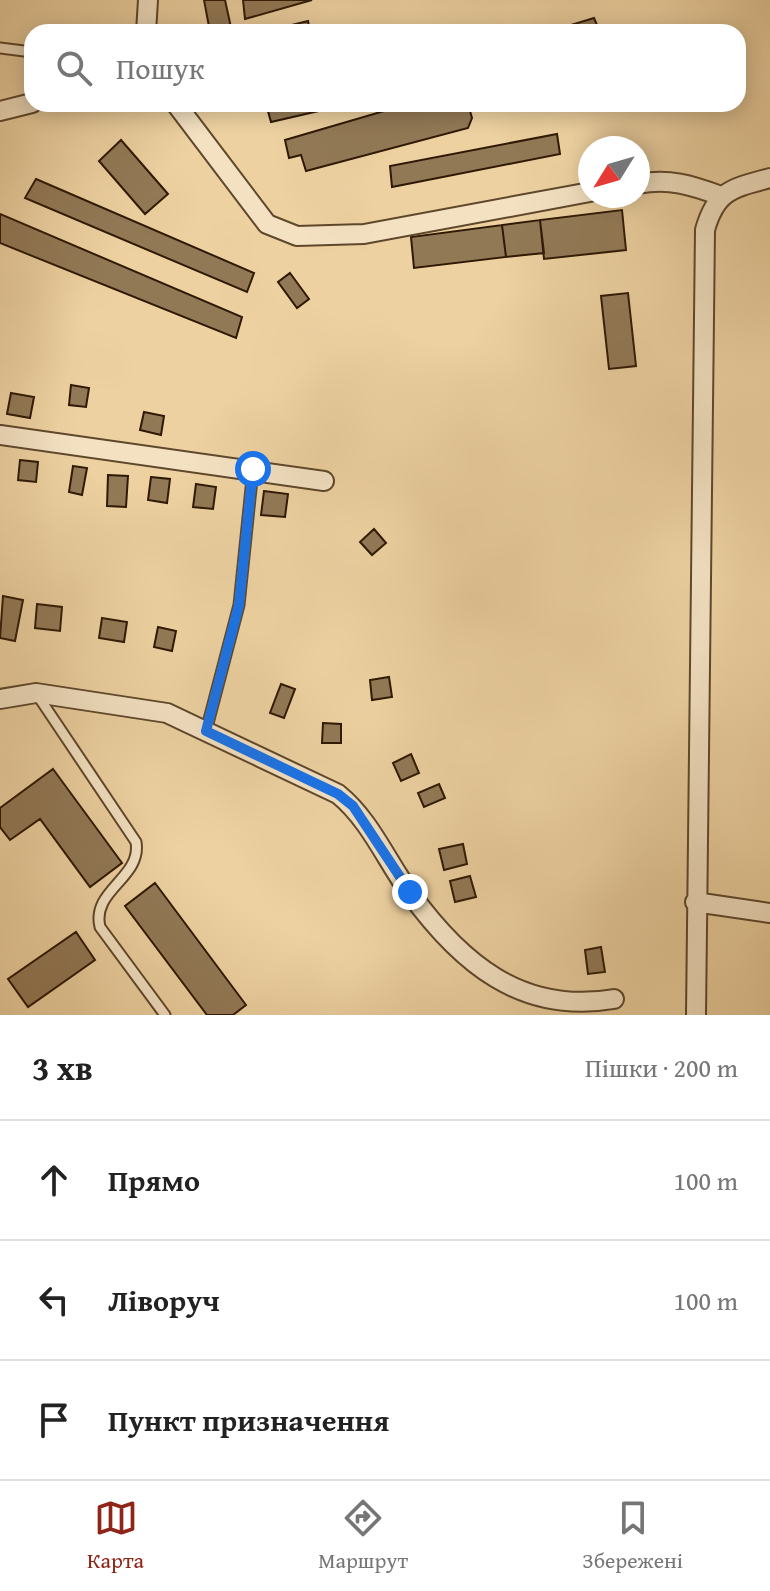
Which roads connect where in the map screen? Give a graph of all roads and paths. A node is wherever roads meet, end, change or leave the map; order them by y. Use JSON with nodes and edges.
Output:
{"nodes":[{"id":1,"x":148,"y":0,"type":"edge"},
{"id":2,"x":146,"y":24,"type":"edge"},
{"id":3,"x":0,"y":48,"type":"edge"},
{"id":4,"x":24,"y":51,"type":"edge"},
{"id":5,"x":24,"y":105,"type":"edge"},
{"id":6,"x":0,"y":111,"type":"edge"},
{"id":7,"x":182,"y":112,"type":"edge"},
{"id":8,"x":770,"y":178,"type":"edge"},
{"id":9,"x":650,"y":182,"type":"edge"},
{"id":10,"x":578,"y":194,"type":"edge"},
{"id":11,"x":721,"y":196,"type":"junction"},
{"id":12,"x":0,"y":435,"type":"edge"},
{"id":13,"x":253,"y":469,"type":"junction"},
{"id":14,"x":324,"y":481,"type":"dead end"},
{"id":15,"x":36,"y":693,"type":"junction"},
{"id":16,"x":0,"y":699,"type":"edge"},
{"id":17,"x":206,"y":731,"type":"junction"},
{"id":18,"x":695,"y":902,"type":"junction"},
{"id":19,"x":770,"y":913,"type":"edge"},
{"id":20,"x":614,"y":999,"type":"dead end"},
{"id":21,"x":165,"y":1015,"type":"edge"},
{"id":22,"x":696,"y":1015,"type":"edge"}],
"edges":[{"from":1,"to":2,"type":"street"},
{"from":3,"to":4,"type":"lane"},
{"from":5,"to":6,"type":"street"},
{"from":7,"to":10,"type":"street"},
{"from":8,"to":11,"type":"street"},
{"from":9,"to":11,"type":"street"},
{"from":11,"to":18,"type":"street"},
{"from":12,"to":13,"type":"street"},
{"from":13,"to":14,"type":"street"},
{"from":13,"to":17,"type":"lane"},
{"from":15,"to":16,"type":"street"},
{"from":15,"to":17,"type":"street"},
{"from":15,"to":21,"type":"lane"},
{"from":17,"to":20,"type":"street"},
{"from":18,"to":19,"type":"street"},
{"from":18,"to":22,"type":"street"}]}
